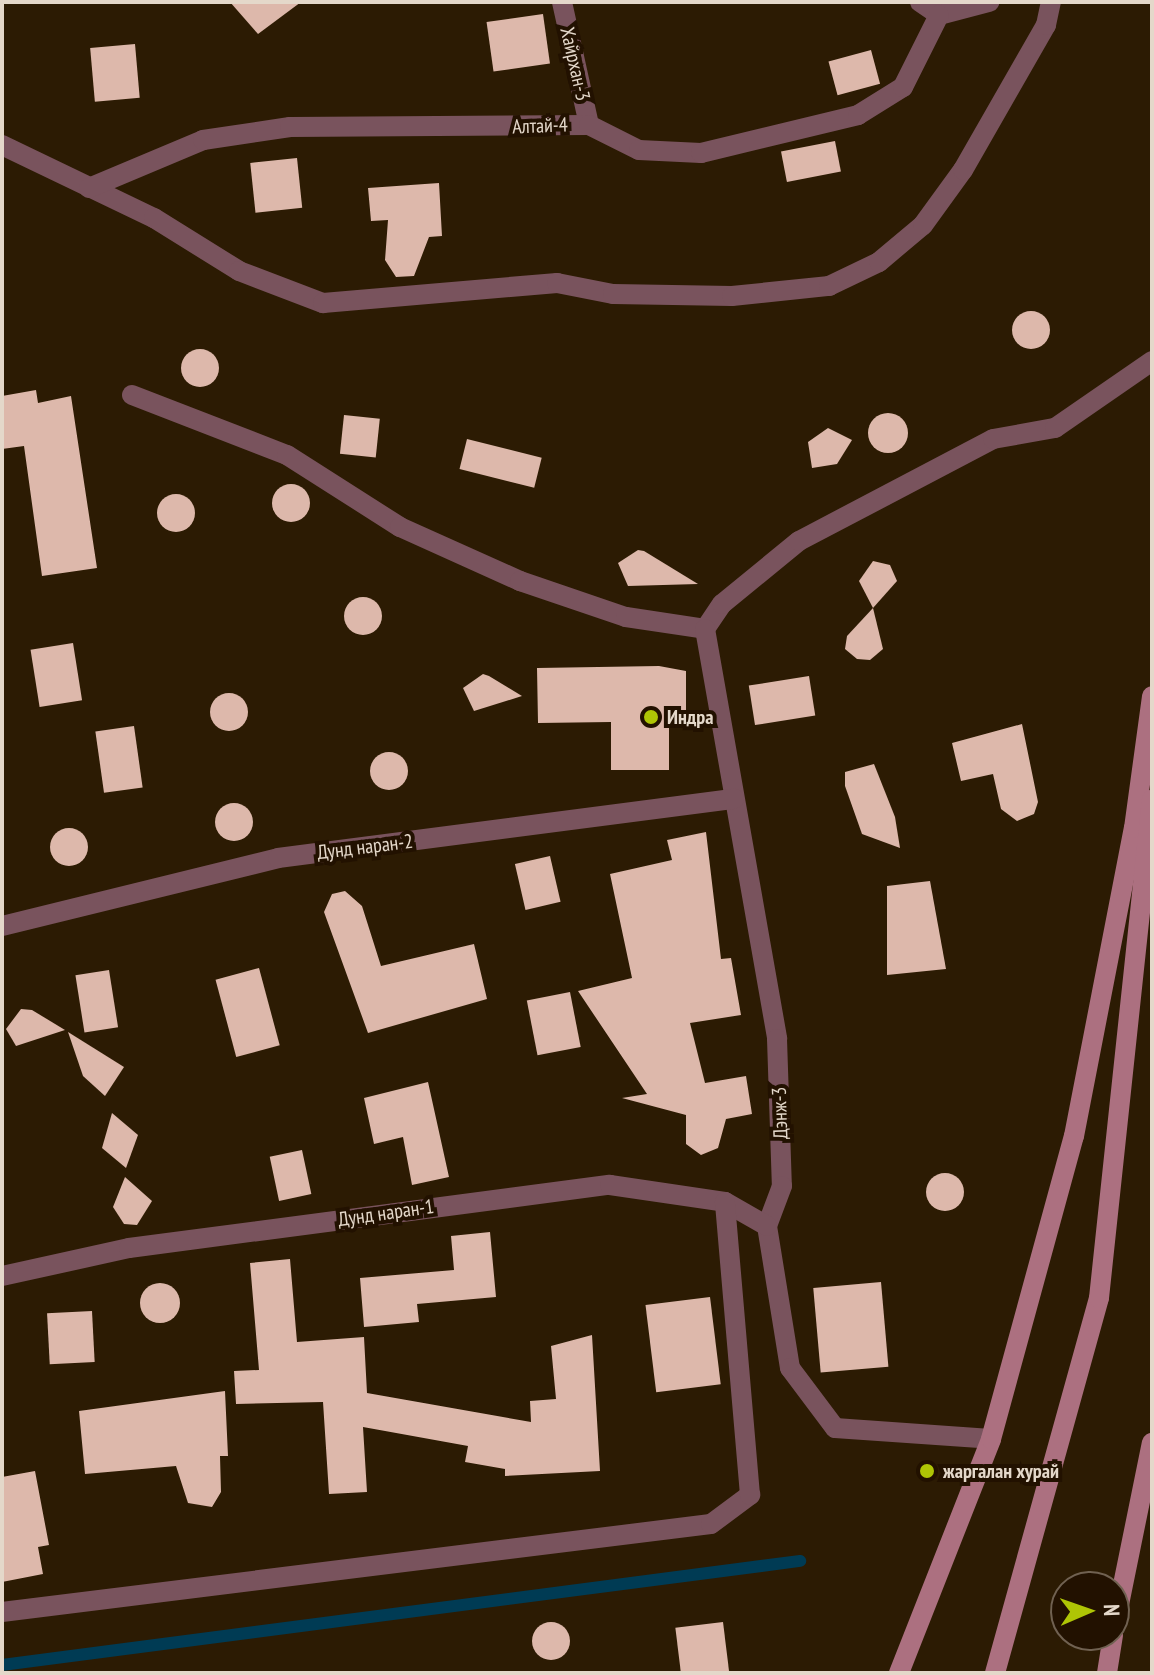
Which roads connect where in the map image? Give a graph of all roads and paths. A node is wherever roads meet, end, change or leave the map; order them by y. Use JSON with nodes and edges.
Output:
{"nodes":[{"id":1,"x":562,"y":2,"type":"edge"},
{"id":2,"x":920,"y":2,"type":"edge"},
{"id":3,"x":989,"y":2,"type":"edge"},
{"id":4,"x":1051,"y":2,"type":"edge"},
{"id":5,"x":939,"y":15,"type":"junction"},
{"id":6,"x":589,"y":125,"type":"junction"},
{"id":7,"x":2,"y":145,"type":"edge"},
{"id":8,"x":89,"y":188,"type":"junction"},
{"id":9,"x":1152,"y":361,"type":"edge"},
{"id":10,"x":132,"y":395,"type":"dead end"},
{"id":11,"x":705,"y":629,"type":"junction"},
{"id":12,"x":1152,"y":696,"type":"edge"},
{"id":13,"x":1152,"y":796,"type":"edge"},
{"id":14,"x":734,"y":799,"type":"junction"},
{"id":15,"x":2,"y":926,"type":"edge"},
{"id":16,"x":725,"y":1202,"type":"junction"},
{"id":17,"x":767,"y":1226,"type":"junction"},
{"id":18,"x":2,"y":1276,"type":"edge"},
{"id":19,"x":991,"y":1439,"type":"junction"},
{"id":20,"x":1152,"y":1443,"type":"edge"},
{"id":21,"x":1126,"y":1571,"type":"edge"},
{"id":22,"x":2,"y":1612,"type":"edge"},
{"id":23,"x":1111,"y":1651,"type":"edge"},
{"id":24,"x":899,"y":1673,"type":"edge"},
{"id":25,"x":995,"y":1673,"type":"edge"},
{"id":26,"x":1107,"y":1673,"type":"edge"}],
"edges":[{"from":1,"to":6,"type":"street","name":"Хайрхан-3"},
{"from":2,"to":5,"type":"street"},
{"from":3,"to":5,"type":"street"},
{"from":4,"to":8,"type":"street"},
{"from":5,"to":6,"type":"street","name":"Алтай-4"},
{"from":6,"to":8,"type":"street","name":"Алтай-4"},
{"from":7,"to":8,"type":"street"},
{"from":9,"to":11,"type":"street"},
{"from":10,"to":11,"type":"street"},
{"from":11,"to":14,"type":"street","name":"Дэнж-3"},
{"from":12,"to":19,"type":"main road"},
{"from":13,"to":25,"type":"main road"},
{"from":14,"to":15,"type":"street","name":"Дунд наран-2"},
{"from":14,"to":17,"type":"street","name":"Дэнж-3"},
{"from":16,"to":17,"type":"street","name":"Дунд наран-1"},
{"from":16,"to":18,"type":"street","name":"Дунд наран-1"},
{"from":16,"to":22,"type":"street"},
{"from":17,"to":19,"type":"street","name":"Дэнж-3"},
{"from":19,"to":24,"type":"main road"},
{"from":20,"to":21,"type":"main road"},
{"from":23,"to":26,"type":"main road"}]}
